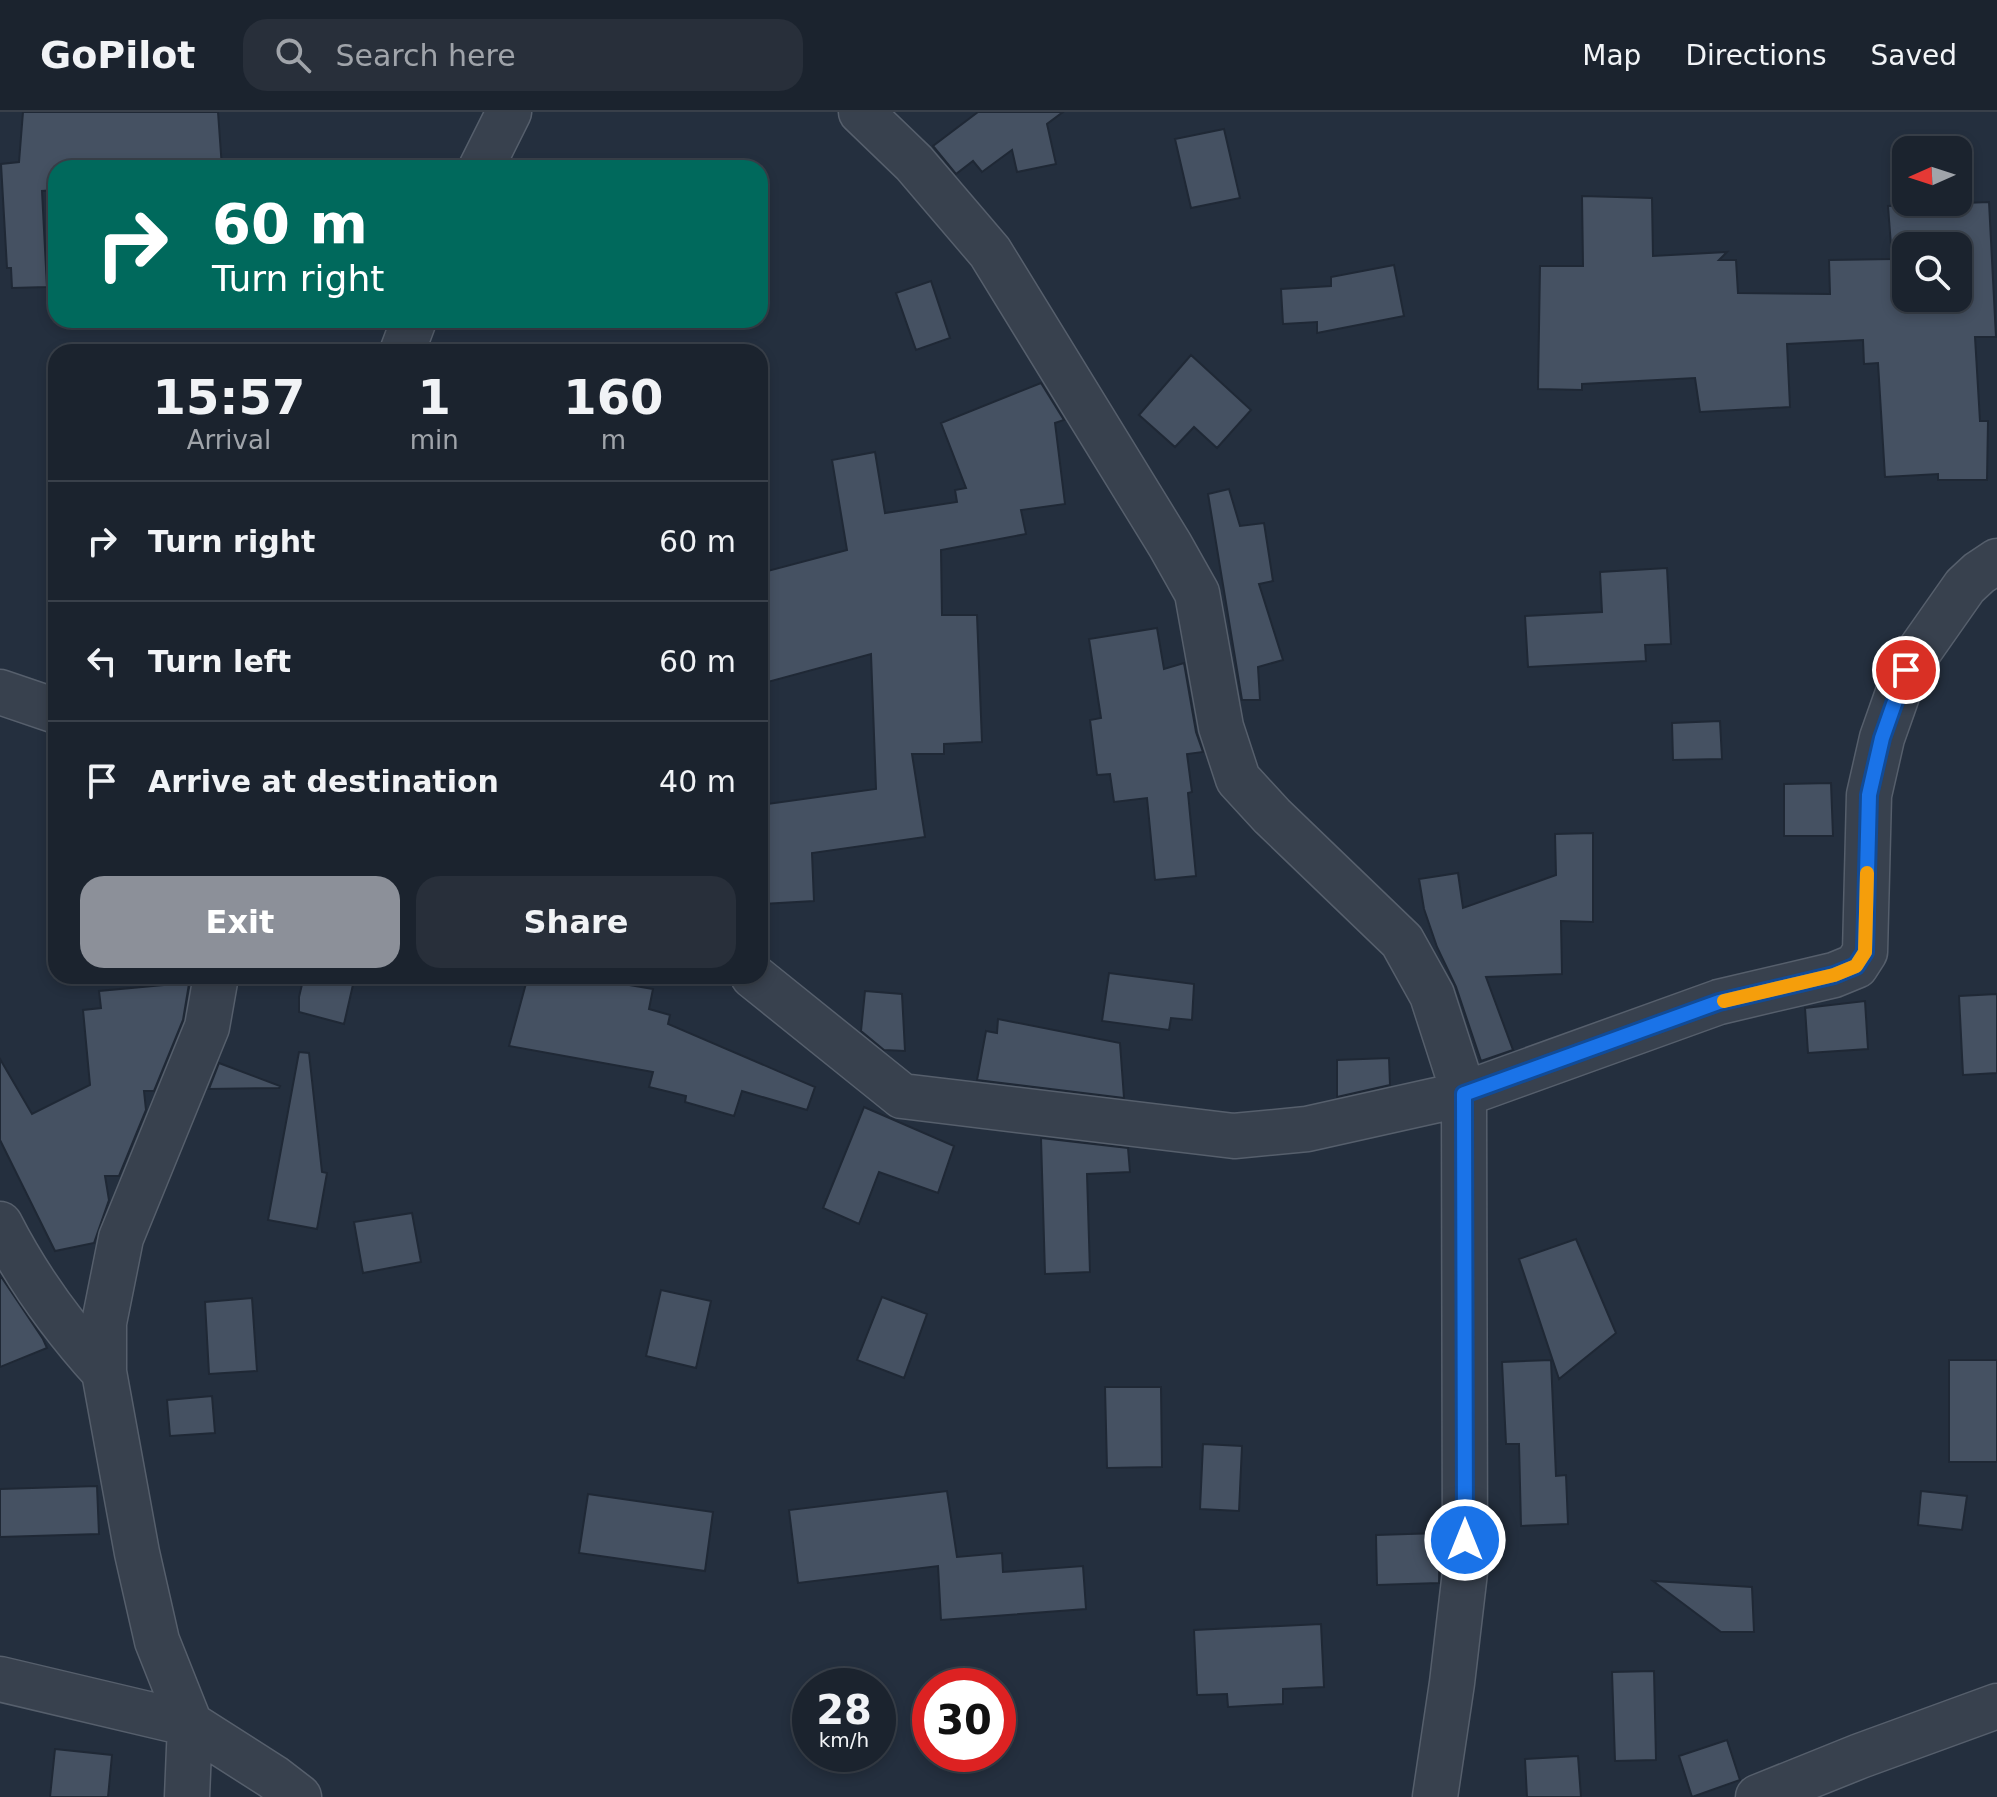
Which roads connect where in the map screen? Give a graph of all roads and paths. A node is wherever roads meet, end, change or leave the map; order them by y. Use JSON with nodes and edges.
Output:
{"nodes":[{"id":1,"x":509,"y":112,"type":"edge"},
{"id":2,"x":861,"y":112,"type":"edge"},
{"id":3,"x":485,"y":160,"type":"edge"},
{"id":4,"x":1997,"y":561,"type":"edge"},
{"id":5,"x":0,"y":692,"type":"edge"},
{"id":6,"x":48,"y":708,"type":"edge"},
{"id":7,"x":215,"y":984,"type":"edge"},
{"id":8,"x":763,"y":984,"type":"edge"},
{"id":9,"x":1464,"y":1094,"type":"junction"},
{"id":10,"x":0,"y":1224,"type":"edge"},
{"id":11,"x":104,"y":1372,"type":"junction"},
{"id":12,"x":0,"y":1679,"type":"edge"},
{"id":13,"x":1997,"y":1706,"type":"edge"},
{"id":14,"x":190,"y":1724,"type":"junction"},
{"id":15,"x":187,"y":1797,"type":"edge"},
{"id":16,"x":299,"y":1797,"type":"edge"},
{"id":17,"x":1435,"y":1797,"type":"edge"},
{"id":18,"x":1758,"y":1797,"type":"edge"}],
"edges":[{"from":1,"to":3,"type":"street"},
{"from":2,"to":9,"type":"street"},
{"from":4,"to":9,"type":"street"},
{"from":5,"to":6,"type":"street"},
{"from":7,"to":11,"type":"street"},
{"from":8,"to":9,"type":"street"},
{"from":9,"to":17,"type":"street"},
{"from":10,"to":11,"type":"street"},
{"from":11,"to":14,"type":"street"},
{"from":12,"to":14,"type":"street"},
{"from":13,"to":18,"type":"street"},
{"from":14,"to":15,"type":"street"},
{"from":14,"to":16,"type":"street"}]}
